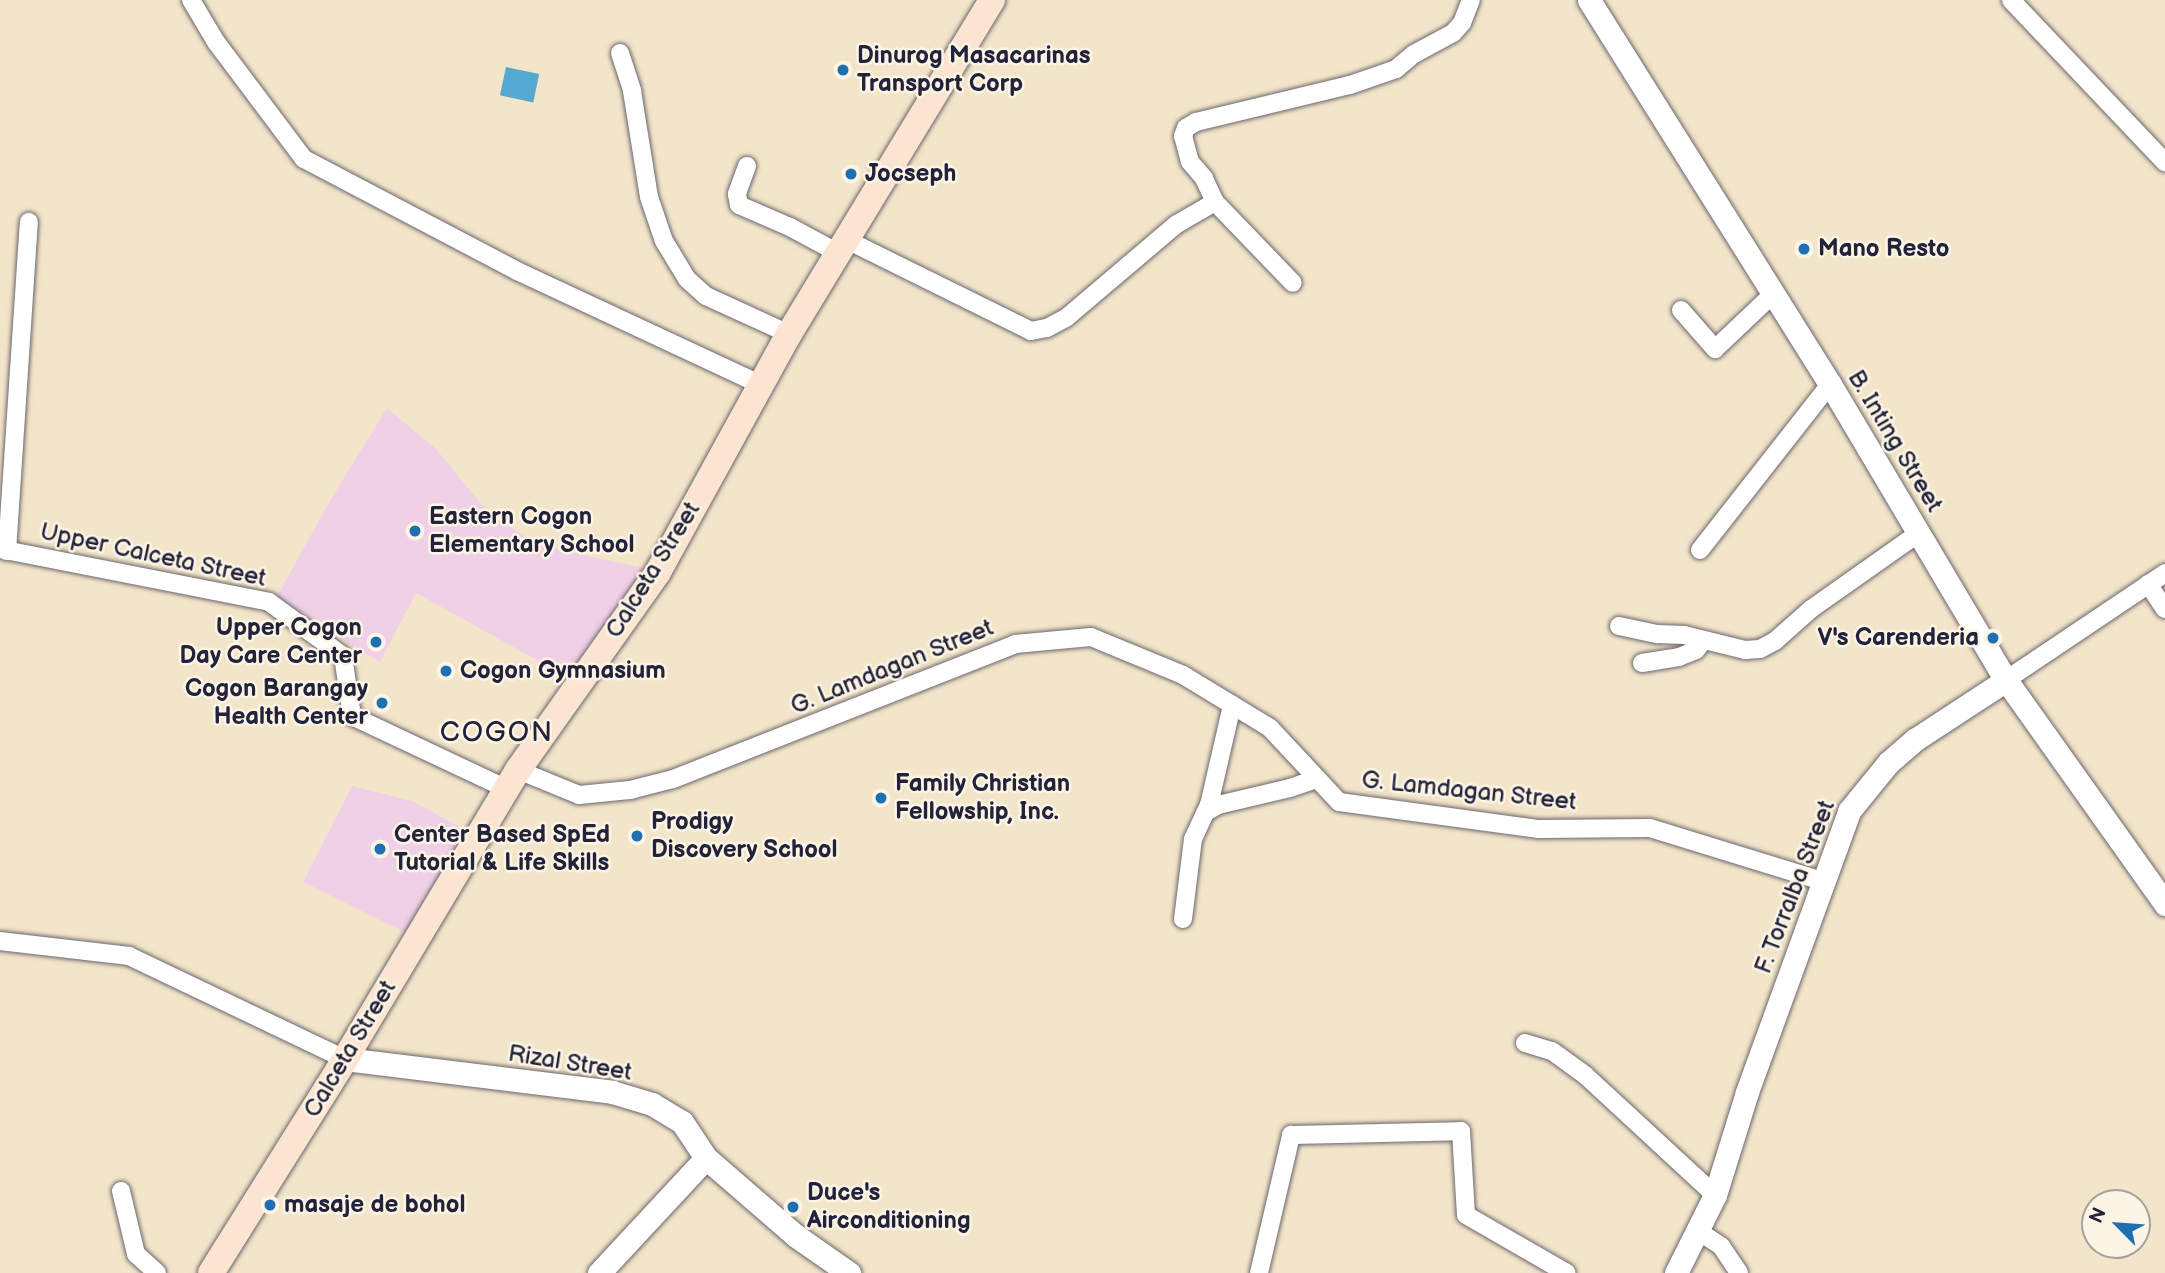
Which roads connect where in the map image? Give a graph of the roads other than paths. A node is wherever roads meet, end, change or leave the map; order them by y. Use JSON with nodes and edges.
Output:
{"nodes":[{"id":1,"x":191,"y":0,"type":"edge"},
{"id":2,"x":992,"y":0,"type":"edge"},
{"id":3,"x":1471,"y":0,"type":"edge"},
{"id":4,"x":1589,"y":0,"type":"edge"},
{"id":5,"x":2011,"y":0,"type":"edge"},
{"id":6,"x":620,"y":53,"type":"dead end"},
{"id":7,"x":2165,"y":162,"type":"edge"},
{"id":8,"x":747,"y":166,"type":"dead end"},
{"id":9,"x":1215,"y":202,"type":"junction"},
{"id":10,"x":29,"y":222,"type":"dead end"},
{"id":11,"x":842,"y":246,"type":"junction"},
{"id":12,"x":1293,"y":283,"type":"dead end"},
{"id":13,"x":1773,"y":294,"type":"junction"},
{"id":14,"x":1681,"y":310,"type":"dead end"},
{"id":15,"x":789,"y":334,"type":"junction"},
{"id":16,"x":1830,"y":384,"type":"junction"},
{"id":17,"x":761,"y":385,"type":"junction"},
{"id":18,"x":1920,"y":532,"type":"junction"},
{"id":19,"x":4,"y":550,"type":"edge"},
{"id":20,"x":1700,"y":550,"type":"dead end"},
{"id":21,"x":2165,"y":573,"type":"edge"},
{"id":22,"x":2148,"y":584,"type":"junction"},
{"id":23,"x":2165,"y":609,"type":"edge"},
{"id":24,"x":1619,"y":626,"type":"dead end"},
{"id":25,"x":1657,"y":634,"type":"junction"},
{"id":26,"x":1703,"y":641,"type":"junction"},
{"id":27,"x":2006,"y":680,"type":"junction"},
{"id":28,"x":1232,"y":705,"type":"junction"},
{"id":29,"x":512,"y":779,"type":"junction"},
{"id":30,"x":1316,"y":779,"type":"junction"},
{"id":31,"x":1206,"y":812,"type":"junction"},
{"id":32,"x":1822,"y":881,"type":"junction"},
{"id":33,"x":2165,"y":904,"type":"edge"},
{"id":34,"x":1183,"y":919,"type":"dead end"},
{"id":35,"x":0,"y":941,"type":"edge"},
{"id":36,"x":1525,"y":1043,"type":"dead end"},
{"id":37,"x":345,"y":1059,"type":"junction"},
{"id":38,"x":706,"y":1158,"type":"junction"},
{"id":39,"x":121,"y":1191,"type":"dead end"},
{"id":40,"x":1715,"y":1195,"type":"junction"},
{"id":41,"x":1698,"y":1231,"type":"junction"},
{"id":42,"x":157,"y":1273,"type":"edge"},
{"id":43,"x":211,"y":1273,"type":"edge"},
{"id":44,"x":599,"y":1273,"type":"edge"},
{"id":45,"x":849,"y":1273,"type":"edge"},
{"id":46,"x":1259,"y":1273,"type":"edge"},
{"id":47,"x":1567,"y":1273,"type":"edge"},
{"id":48,"x":1676,"y":1273,"type":"edge"},
{"id":49,"x":1739,"y":1273,"type":"edge"}],
"edges":[{"from":1,"to":17,"type":"street"},
{"from":2,"to":11,"type":"main road","name":"Calceta Street"},
{"from":3,"to":9,"type":"street"},
{"from":4,"to":13,"type":"street","name":"B. Inting Street"},
{"from":5,"to":7,"type":"street"},
{"from":6,"to":15,"type":"street"},
{"from":8,"to":11,"type":"street"},
{"from":9,"to":11,"type":"street"},
{"from":9,"to":12,"type":"street"},
{"from":10,"to":19,"type":"street"},
{"from":11,"to":15,"type":"main road","name":"Calceta Street"},
{"from":13,"to":14,"type":"street"},
{"from":13,"to":16,"type":"street","name":"B. Inting Street"},
{"from":15,"to":17,"type":"main road","name":"Calceta Street"},
{"from":16,"to":18,"type":"street","name":"B. Inting Street"},
{"from":16,"to":20,"type":"street"},
{"from":17,"to":29,"type":"main road","name":"Calceta Street"},
{"from":18,"to":26,"type":"street"},
{"from":18,"to":27,"type":"street","name":"B. Inting Street"},
{"from":19,"to":29,"type":"street","name":"Upper Calceta Street"},
{"from":21,"to":22,"type":"street","name":"F. Torralba Street"},
{"from":22,"to":23,"type":"street"},
{"from":22,"to":27,"type":"street","name":"F. Torralba Street"},
{"from":24,"to":25,"type":"street"},
{"from":25,"to":26,"type":"street"},
{"from":25,"to":26,"type":"street"},
{"from":27,"to":32,"type":"street","name":"F. Torralba Street"},
{"from":27,"to":33,"type":"street","name":"B. Inting Street"},
{"from":28,"to":29,"type":"street","name":"G. Lamdagan Street"},
{"from":28,"to":30,"type":"street","name":"G. Lamdagan Street"},
{"from":28,"to":31,"type":"street"},
{"from":29,"to":37,"type":"main road","name":"Calceta Street"},
{"from":30,"to":31,"type":"street"},
{"from":30,"to":32,"type":"street","name":"G. Lamdagan Street"},
{"from":31,"to":34,"type":"street"},
{"from":32,"to":40,"type":"street","name":"F. Torralba Street"},
{"from":35,"to":37,"type":"street"},
{"from":36,"to":40,"type":"street"},
{"from":37,"to":38,"type":"street","name":"Rizal Street"},
{"from":37,"to":43,"type":"main road","name":"Calceta Street"},
{"from":38,"to":44,"type":"street"},
{"from":38,"to":45,"type":"street","name":"Rizal Street"},
{"from":39,"to":42,"type":"street"},
{"from":40,"to":41,"type":"street","name":"F. Torralba Street"},
{"from":41,"to":48,"type":"street","name":"F. Torralba Street"},
{"from":41,"to":49,"type":"street"},
{"from":46,"to":47,"type":"street"}]}
